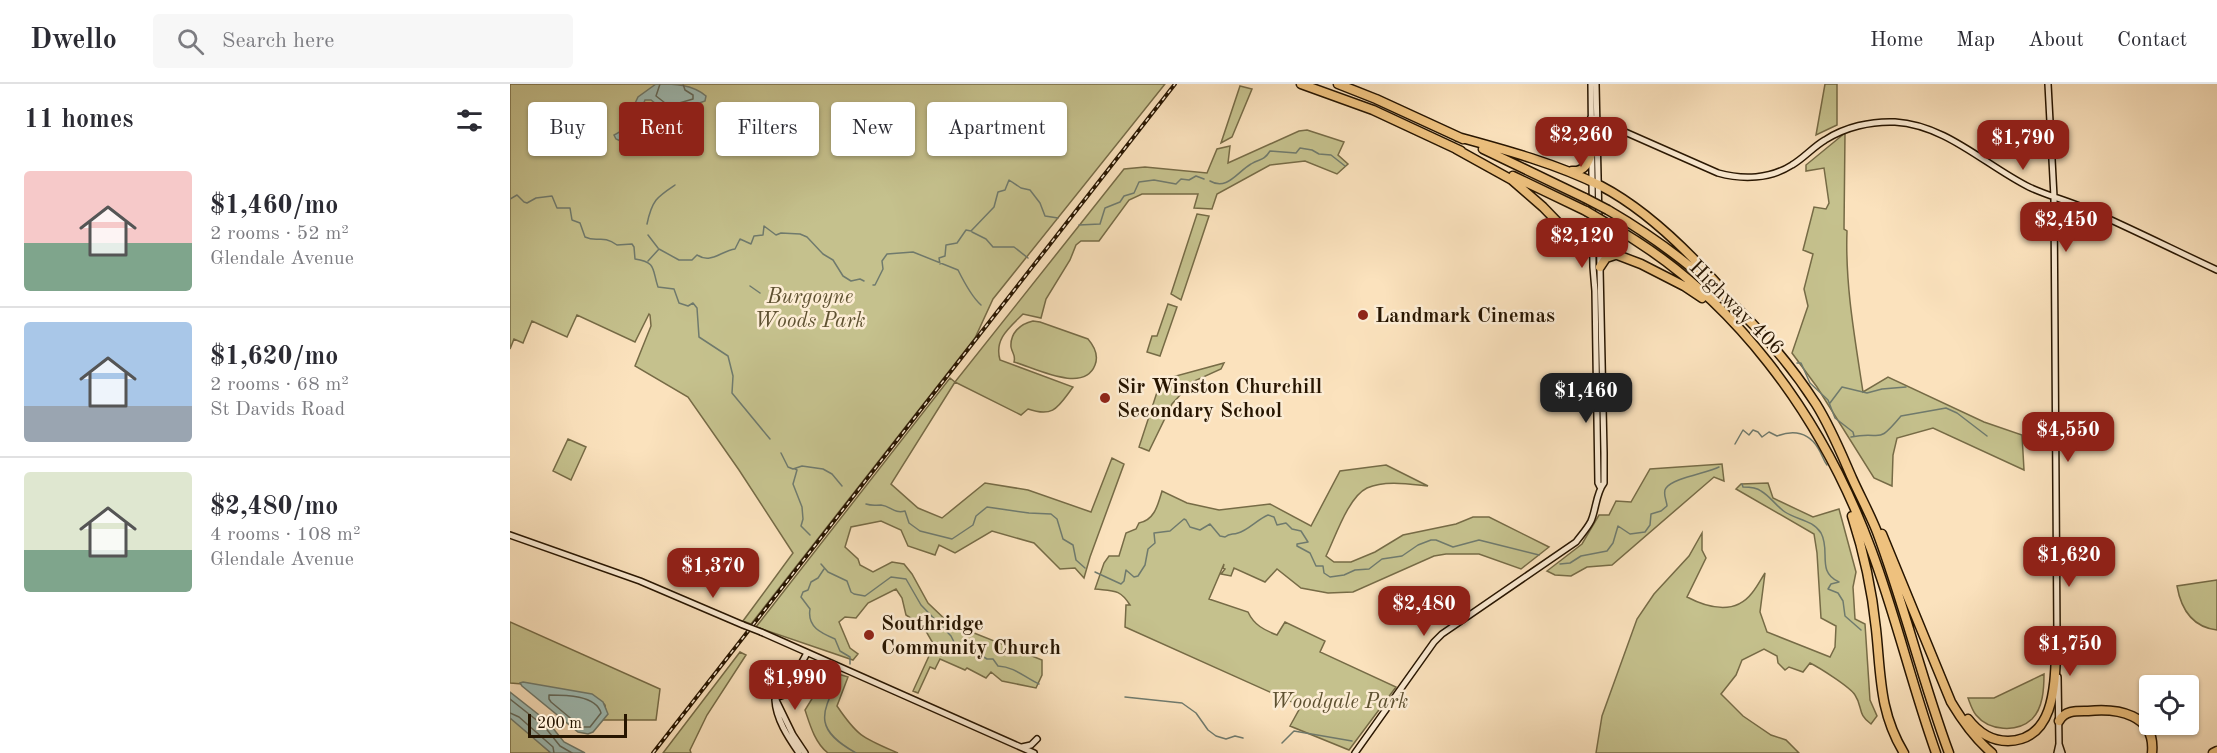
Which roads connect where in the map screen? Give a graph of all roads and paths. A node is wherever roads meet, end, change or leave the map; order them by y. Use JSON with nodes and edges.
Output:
{"nodes":[{"id":1,"x":1301,"y":84,"type":"edge"},
{"id":2,"x":1338,"y":84,"type":"edge"},
{"id":3,"x":1591,"y":84,"type":"edge"},
{"id":4,"x":1596,"y":84,"type":"edge"},
{"id":5,"x":2048,"y":84,"type":"edge"},
{"id":6,"x":1594,"y":118,"type":"junction"},
{"id":7,"x":1458,"y":137,"type":"junction"},
{"id":8,"x":1456,"y":149,"type":"junction"},
{"id":9,"x":1592,"y":151,"type":"junction"},
{"id":10,"x":1556,"y":167,"type":"junction"},
{"id":11,"x":1596,"y":184,"type":"junction"},
{"id":12,"x":2054,"y":197,"type":"junction"},
{"id":13,"x":1597,"y":248,"type":"junction"},
{"id":14,"x":1618,"y":255,"type":"junction"},
{"id":15,"x":1600,"y":267,"type":"junction"},
{"id":16,"x":2217,"y":270,"type":"edge"},
{"id":17,"x":1761,"y":334,"type":"junction"},
{"id":18,"x":1747,"y":337,"type":"junction"},
{"id":19,"x":1599,"y":369,"type":"junction"},
{"id":20,"x":1829,"y":426,"type":"junction"},
{"id":21,"x":1825,"y":449,"type":"junction"},
{"id":22,"x":510,"y":536,"type":"edge"},
{"id":23,"x":2057,"y":634,"type":"junction"},
{"id":24,"x":807,"y":653,"type":"junction"},
{"id":25,"x":1940,"y":676,"type":"junction"},
{"id":26,"x":775,"y":698,"type":"junction"},
{"id":27,"x":2059,"y":721,"type":"junction"},
{"id":28,"x":1037,"y":739,"type":"dead end"},
{"id":29,"x":2059,"y":744,"type":"junction"},
{"id":30,"x":1020,"y":747,"type":"junction"},
{"id":31,"x":2217,"y":751,"type":"edge"},
{"id":32,"x":799,"y":753,"type":"edge"},
{"id":33,"x":805,"y":753,"type":"edge"},
{"id":34,"x":1034,"y":753,"type":"edge"},
{"id":35,"x":1356,"y":753,"type":"edge"},
{"id":36,"x":1904,"y":753,"type":"edge"},
{"id":37,"x":1936,"y":753,"type":"edge"},
{"id":38,"x":1949,"y":753,"type":"edge"},
{"id":39,"x":1992,"y":753,"type":"edge"},
{"id":40,"x":2057,"y":753,"type":"edge"},
{"id":41,"x":2062,"y":753,"type":"edge"},
{"id":42,"x":2152,"y":753,"type":"edge"},
{"id":43,"x":2213,"y":753,"type":"edge"}],
"edges":[{"from":1,"to":8,"type":"highway","name":"Highway 406"},
{"from":2,"to":7,"type":"highway","name":"Highway 406"},
{"from":3,"to":6,"type":"main road"},
{"from":4,"to":6,"type":"main road"},
{"from":5,"to":12,"type":"main road"},
{"from":6,"to":9,"type":"main road"},
{"from":6,"to":11,"type":"main road"},
{"from":6,"to":12,"type":"main road"},
{"from":7,"to":10,"type":"highway"},
{"from":7,"to":17,"type":"highway","name":"Highway 406","bridge":true},
{"from":8,"to":13,"type":"highway"},
{"from":8,"to":18,"type":"highway","name":"Highway 406","bridge":true},
{"from":9,"to":10,"type":"highway"},
{"from":9,"to":11,"type":"main road"},
{"from":10,"to":11,"type":"highway"},
{"from":11,"to":13,"type":"main road"},
{"from":11,"to":17,"type":"highway"},
{"from":12,"to":16,"type":"main road"},
{"from":12,"to":23,"type":"main road"},
{"from":13,"to":14,"type":"highway"},
{"from":13,"to":15,"type":"main road"},
{"from":13,"to":19,"type":"main road"},
{"from":14,"to":15,"type":"highway"},
{"from":14,"to":18,"type":"highway"},
{"from":15,"to":19,"type":"main road"},
{"from":17,"to":20,"type":"highway","name":"Highway 406"},
{"from":18,"to":21,"type":"highway","name":"Highway 406"},
{"from":19,"to":35,"type":"main road"},
{"from":20,"to":25,"type":"highway"},
{"from":20,"to":38,"type":"highway","name":"Highway 406"},
{"from":21,"to":36,"type":"highway"},
{"from":21,"to":37,"type":"highway","name":"Highway 406"},
{"from":22,"to":24,"type":"main road","bridge":true},
{"from":23,"to":25,"type":"highway"},
{"from":23,"to":27,"type":"main road"},
{"from":24,"to":26,"type":"main road"},
{"from":24,"to":30,"type":"main road"},
{"from":25,"to":39,"type":"highway"},
{"from":26,"to":32,"type":"main road"},
{"from":26,"to":33,"type":"main road"},
{"from":27,"to":29,"type":"main road"},
{"from":27,"to":42,"type":"highway"},
{"from":28,"to":30,"type":"main road"},
{"from":29,"to":40,"type":"main road"},
{"from":29,"to":41,"type":"main road"},
{"from":30,"to":34,"type":"main road"},
{"from":31,"to":43,"type":"highway"}]}
